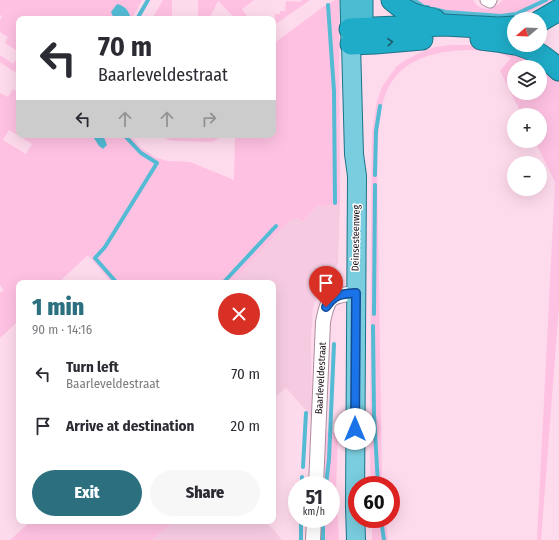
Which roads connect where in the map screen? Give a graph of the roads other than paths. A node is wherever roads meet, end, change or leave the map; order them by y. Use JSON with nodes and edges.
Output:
{"nodes":[{"id":1,"x":350,"y":0,"type":"edge"},
{"id":2,"x":364,"y":0,"type":"edge"},
{"id":3,"x":392,"y":0,"type":"edge"},
{"id":4,"x":486,"y":0,"type":"edge"},
{"id":5,"x":491,"y":0,"type":"edge"},
{"id":6,"x":559,"y":10,"type":"edge"},
{"id":7,"x":547,"y":17,"type":"edge"},
{"id":8,"x":444,"y":25,"type":"junction"},
{"id":9,"x":507,"y":27,"type":"edge"},
{"id":10,"x":357,"y":37,"type":"junction"},
{"id":11,"x":507,"y":43,"type":"edge"},
{"id":12,"x":535,"y":52,"type":"edge"},
{"id":13,"x":559,"y":70,"type":"edge"},
{"id":14,"x":356,"y":293,"type":"junction"},
{"id":15,"x":316,"y":476,"type":"edge"},
{"id":16,"x":314,"y":528,"type":"edge"},
{"id":17,"x":313,"y":540,"type":"edge"},
{"id":18,"x":356,"y":540,"type":"edge"}],
"edges":[{"from":1,"to":10,"type":"highway","name":"Deinsesteenweg"},
{"from":2,"to":10,"type":"highway","name":"Deinsesteenweg"},
{"from":3,"to":8,"type":"highway"},
{"from":4,"to":5,"type":"street"},
{"from":6,"to":7,"type":"highway"},
{"from":8,"to":9,"type":"highway"},
{"from":8,"to":10,"type":"highway"},
{"from":10,"to":11,"type":"highway","one_way":true},
{"from":10,"to":14,"type":"main road","name":"Deinsesteenweg"},
{"from":12,"to":13,"type":"highway"},
{"from":14,"to":15,"type":"street","name":"Baarleveldestraat"},
{"from":14,"to":18,"type":"main road","name":"Deinsesteenweg"},
{"from":16,"to":17,"type":"street"}]}
